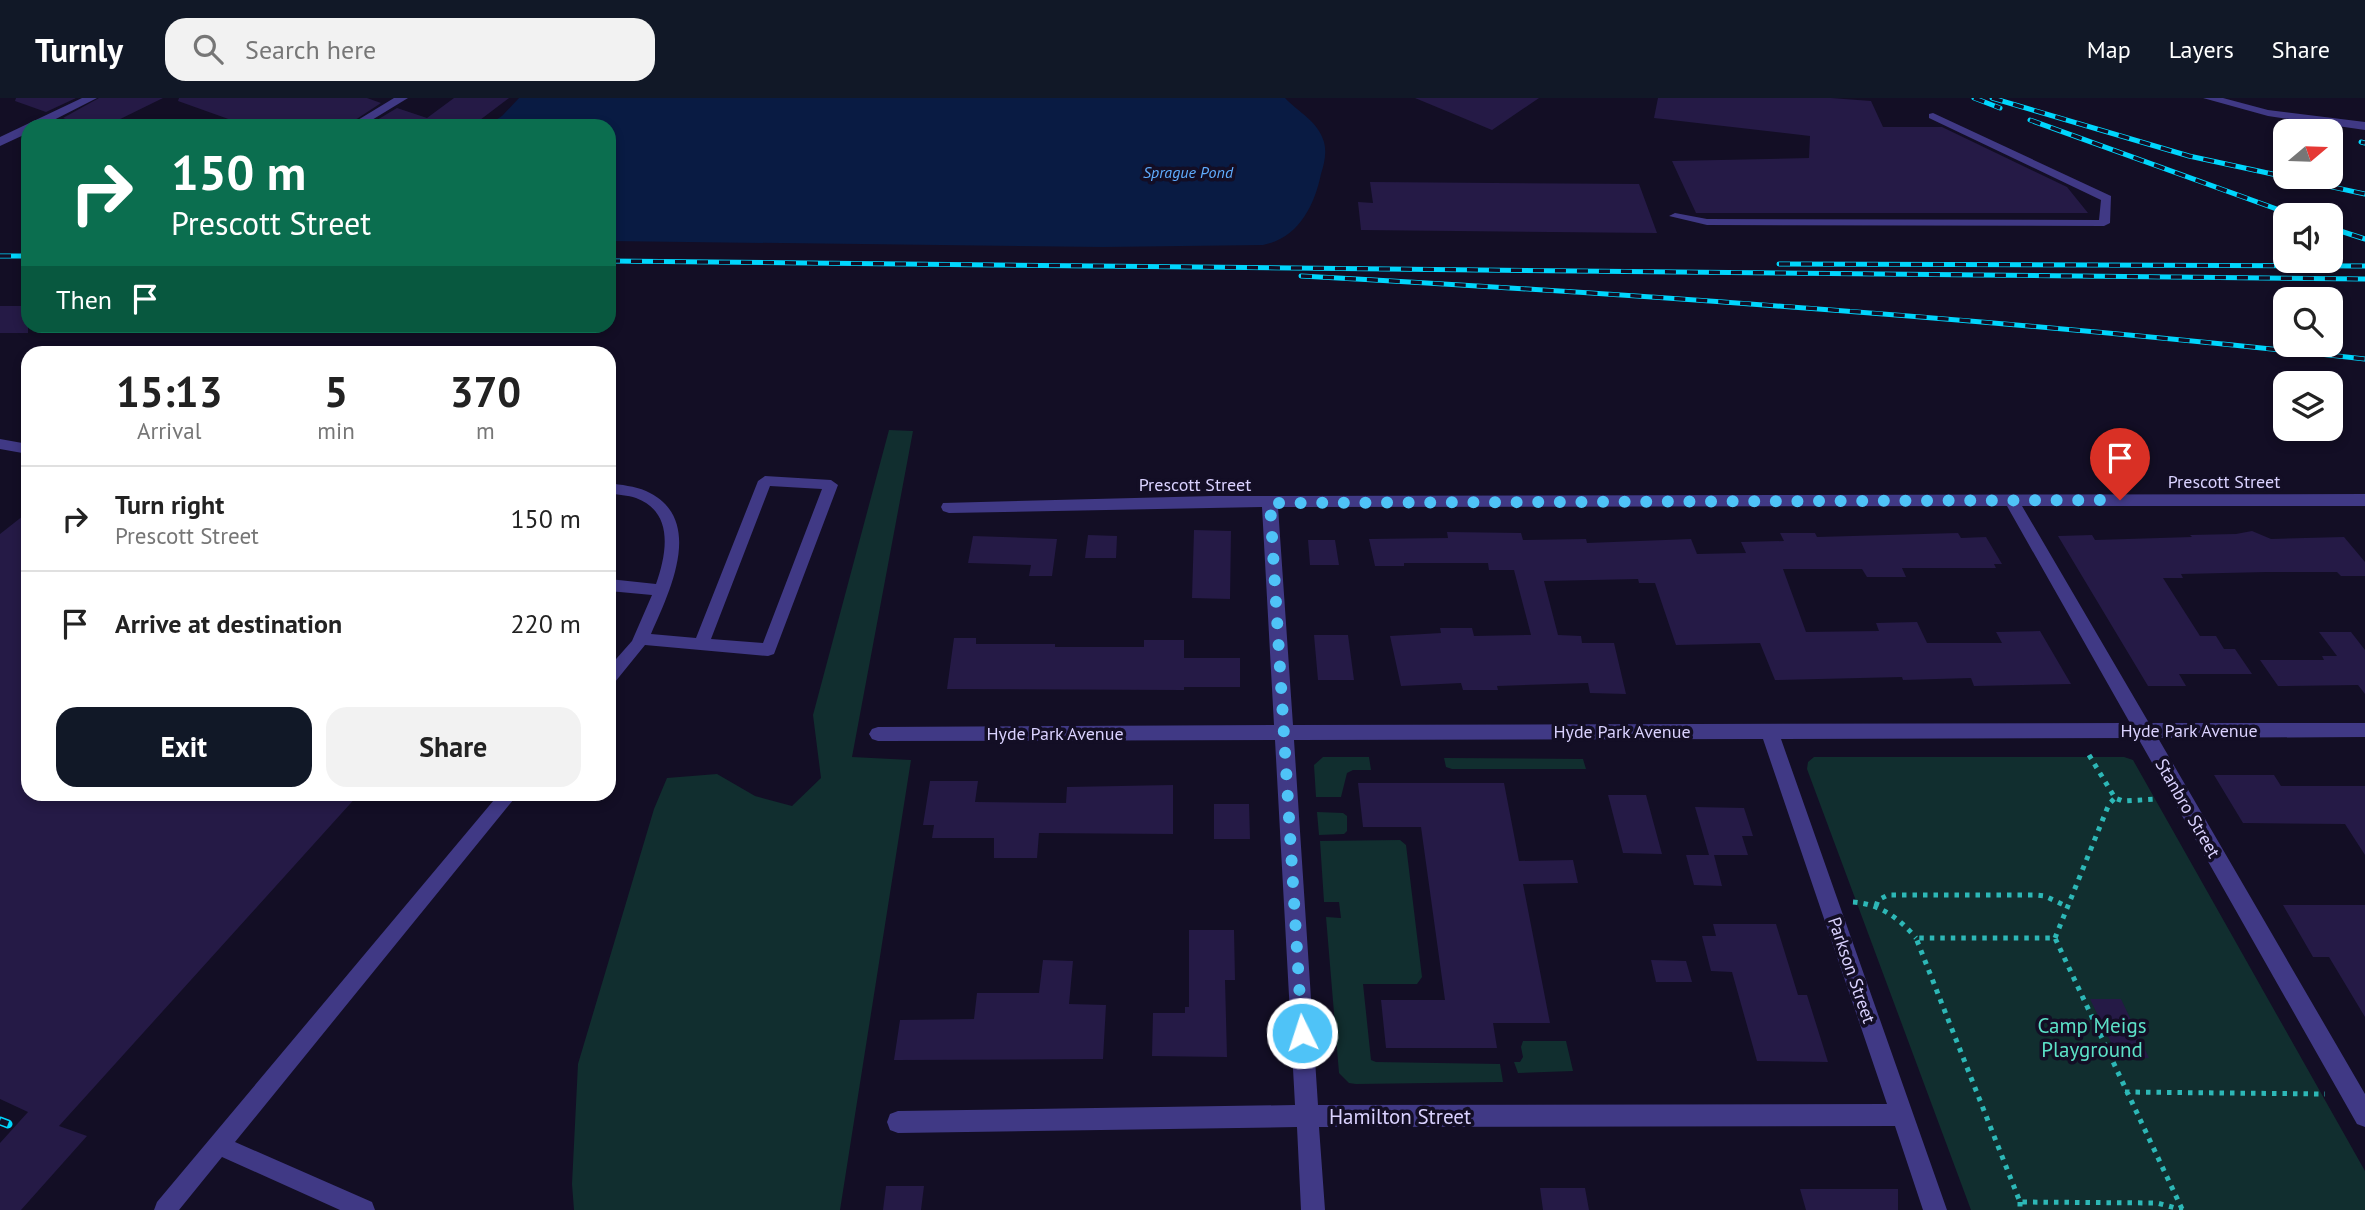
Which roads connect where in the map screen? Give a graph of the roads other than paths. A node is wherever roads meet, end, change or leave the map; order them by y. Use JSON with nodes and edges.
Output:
{"nodes":[{"id":1,"x":90,"y":98,"type":"edge"},
{"id":2,"x":402,"y":98,"type":"edge"},
{"id":3,"x":2208,"y":98,"type":"edge"},
{"id":4,"x":1933,"y":116,"type":"dead end"},
{"id":5,"x":47,"y":119,"type":"edge"},
{"id":6,"x":366,"y":119,"type":"edge"},
{"id":7,"x":2365,"y":127,"type":"edge"},
{"id":8,"x":21,"y":132,"type":"edge"},
{"id":9,"x":0,"y":142,"type":"edge"},
{"id":10,"x":1675,"y":216,"type":"dead end"},
{"id":11,"x":616,"y":489,"type":"edge"},
{"id":12,"x":2011,"y":500,"type":"junction"},
{"id":13,"x":2365,"y":500,"type":"edge"},
{"id":14,"x":1270,"y":503,"type":"junction"},
{"id":15,"x":949,"y":507,"type":"dead end"},
{"id":16,"x":616,"y":586,"type":"edge"},
{"id":17,"x":661,"y":590,"type":"junction"},
{"id":18,"x":641,"y":639,"type":"junction"},
{"id":19,"x":702,"y":643,"type":"junction"},
{"id":20,"x":616,"y":669,"type":"edge"},
{"id":21,"x":1769,"y":730,"type":"junction"},
{"id":22,"x":2144,"y":730,"type":"junction"},
{"id":23,"x":2365,"y":730,"type":"edge"},
{"id":24,"x":1284,"y":732,"type":"junction"},
{"id":25,"x":878,"y":734,"type":"dead end"},
{"id":26,"x":504,"y":801,"type":"edge"},
{"id":27,"x":2364,"y":1112,"type":"edge"},
{"id":28,"x":1902,"y":1115,"type":"junction"},
{"id":29,"x":1307,"y":1116,"type":"junction"},
{"id":30,"x":898,"y":1122,"type":"dead end"},
{"id":31,"x":218,"y":1145,"type":"junction"},
{"id":32,"x":165,"y":1210,"type":"edge"},
{"id":33,"x":364,"y":1210,"type":"edge"},
{"id":34,"x":1313,"y":1210,"type":"edge"},
{"id":35,"x":1935,"y":1210,"type":"edge"}],
"edges":[{"from":1,"to":5,"type":"street"},
{"from":2,"to":6,"type":"street"},
{"from":3,"to":7,"type":"street"},
{"from":4,"to":10,"type":"lane"},
{"from":8,"to":9,"type":"street"},
{"from":11,"to":17,"type":"lane"},
{"from":12,"to":13,"type":"street","name":"Prescott Street"},
{"from":12,"to":14,"type":"street","name":"Prescott Street"},
{"from":12,"to":22,"type":"street","name":"Stanbro Street"},
{"from":14,"to":15,"type":"street","name":"Prescott Street"},
{"from":14,"to":24,"type":"street"},
{"from":16,"to":17,"type":"lane"},
{"from":17,"to":18,"type":"lane"},
{"from":18,"to":19,"type":"lane"},
{"from":18,"to":20,"type":"lane"},
{"from":19,"to":19,"type":"lane"},
{"from":21,"to":22,"type":"street","name":"Hyde Park Avenue"},
{"from":21,"to":24,"type":"street","name":"Hyde Park Avenue"},
{"from":21,"to":28,"type":"street","name":"Parkson Street"},
{"from":22,"to":23,"type":"street","name":"Hyde Park Avenue"},
{"from":22,"to":27,"type":"street","name":"Stanbro Street"},
{"from":24,"to":25,"type":"street","name":"Hyde Park Avenue"},
{"from":24,"to":29,"type":"street"},
{"from":26,"to":31,"type":"lane"},
{"from":28,"to":29,"type":"street","name":"Hamilton Street"},
{"from":28,"to":35,"type":"street","name":"Parkson Street"},
{"from":29,"to":30,"type":"street","name":"Hamilton Street"},
{"from":29,"to":34,"type":"street"},
{"from":31,"to":32,"type":"lane"},
{"from":31,"to":33,"type":"lane"}]}
